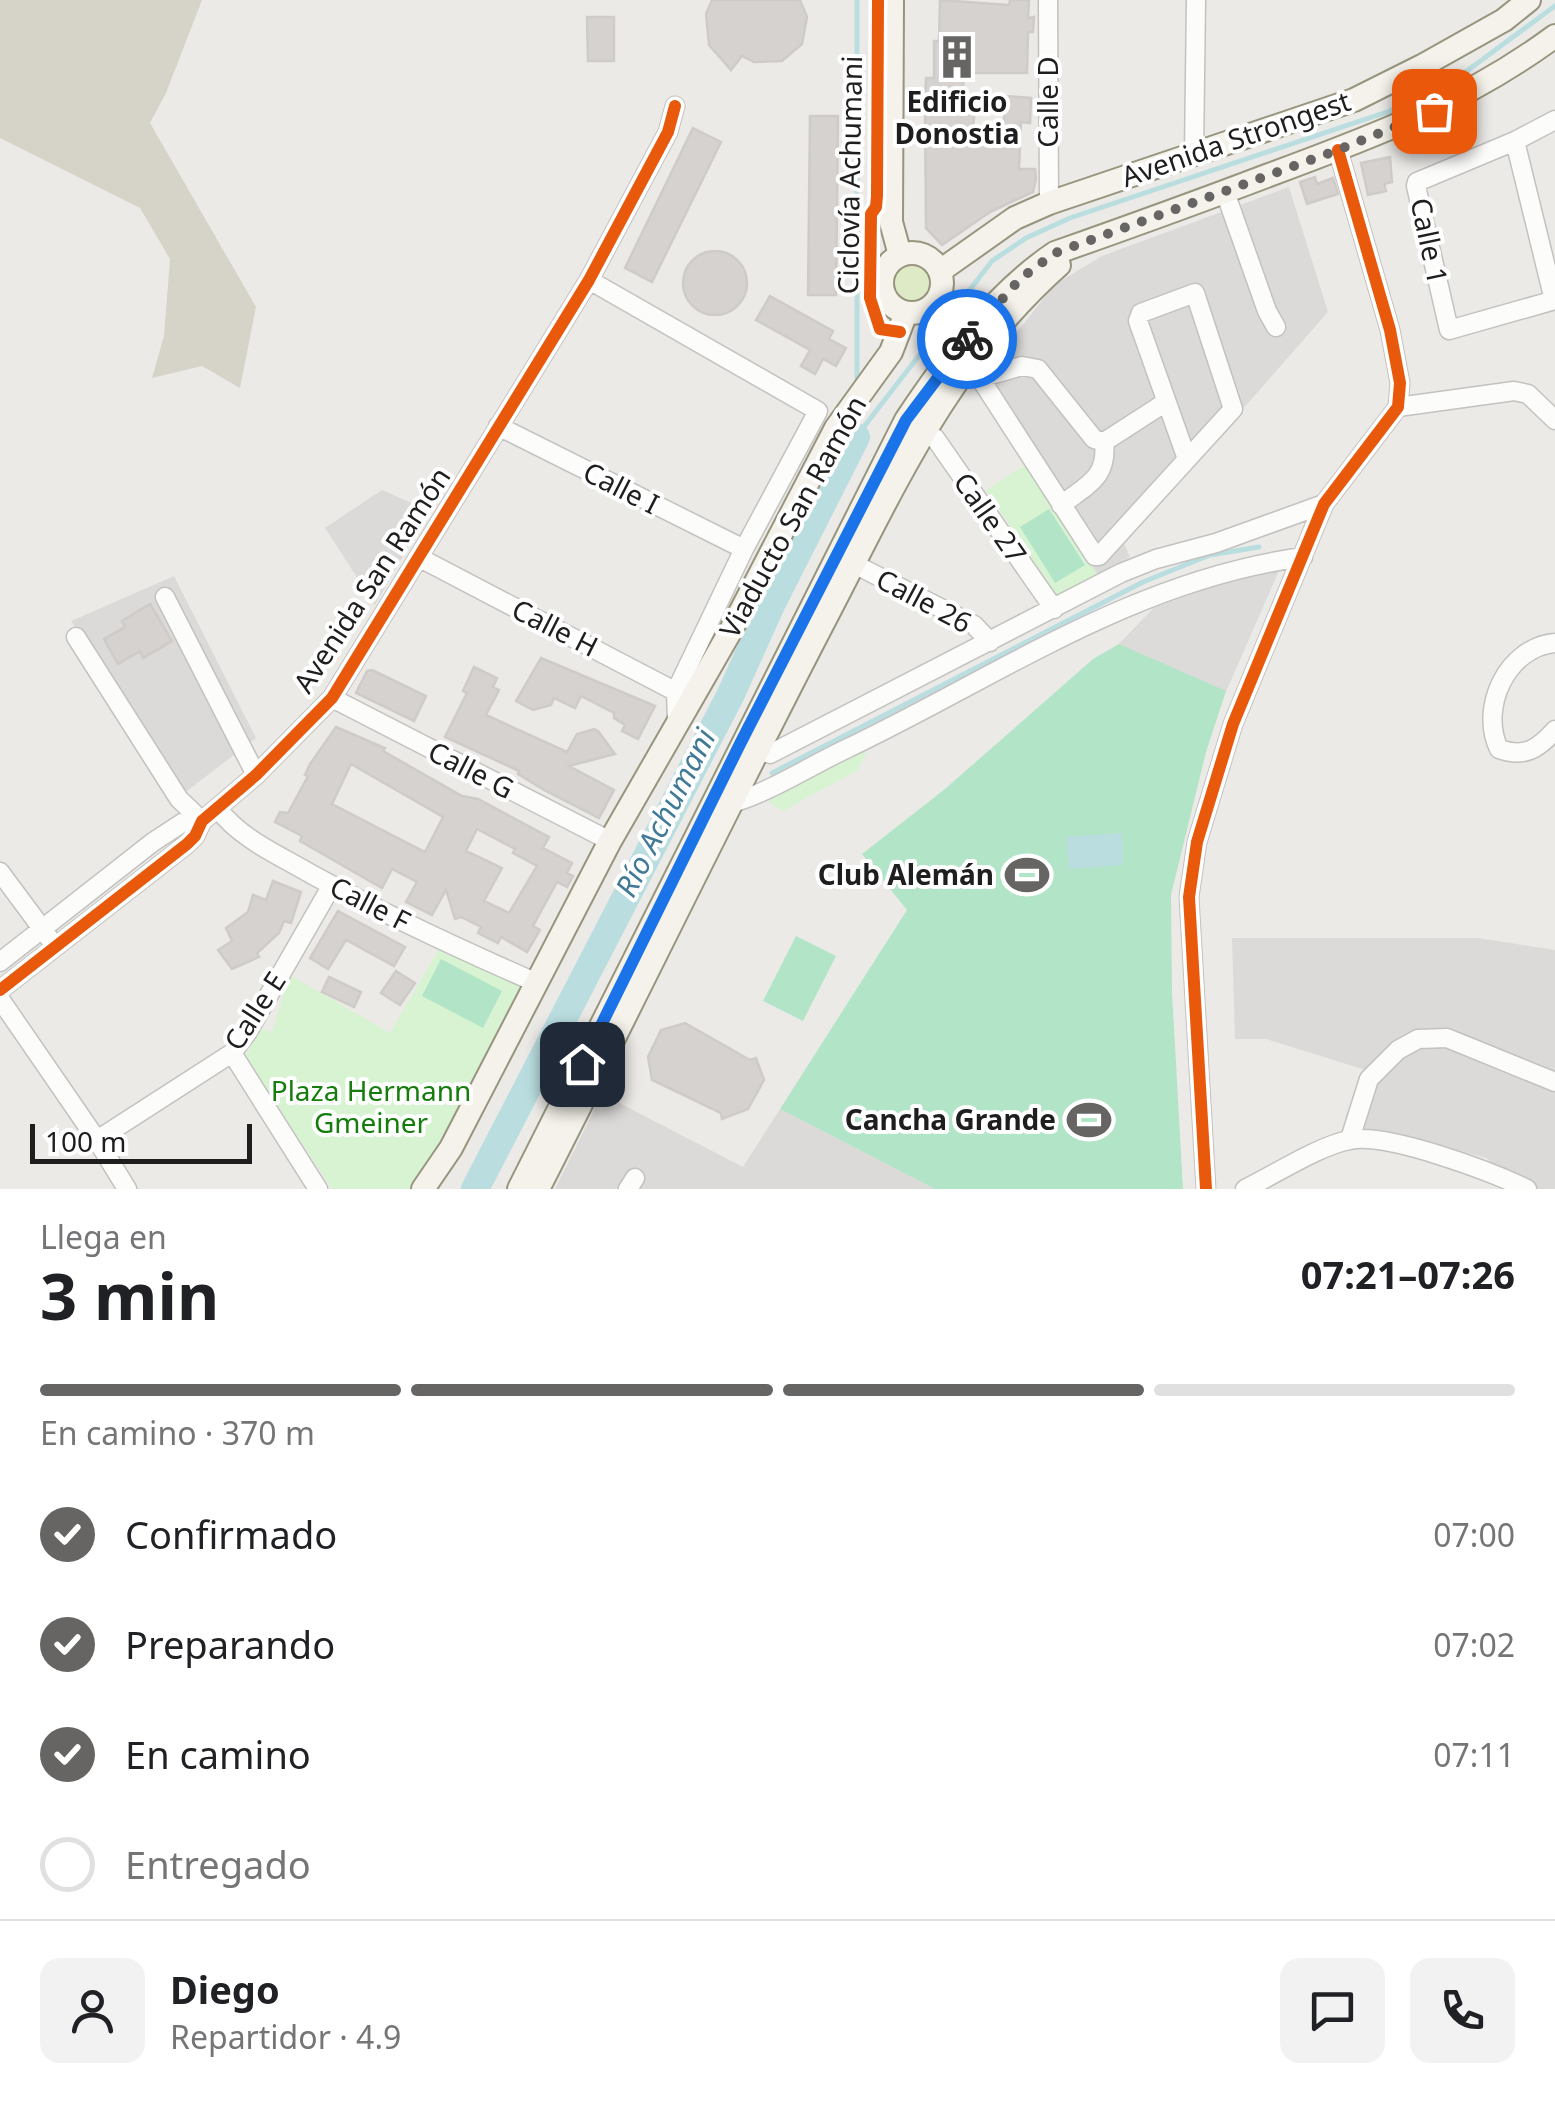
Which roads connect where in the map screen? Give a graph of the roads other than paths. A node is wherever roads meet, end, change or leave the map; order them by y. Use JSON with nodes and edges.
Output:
{"nodes":[{"id":1,"x":892,"y":0,"type":"edge"},
{"id":2,"x":1048,"y":0,"type":"edge"},
{"id":3,"x":1196,"y":0,"type":"edge"},
{"id":4,"x":1530,"y":0,"type":"edge"},
{"id":5,"x":1555,"y":36,"type":"edge"},
{"id":6,"x":674,"y":106,"type":"dead end"},
{"id":7,"x":1555,"y":120,"type":"edge"},
{"id":8,"x":1515,"y":141,"type":"junction"},
{"id":9,"x":1338,"y":150,"type":"junction"},
{"id":10,"x":1194,"y":153,"type":"junction"},
{"id":11,"x":1226,"y":192,"type":"junction"},
{"id":12,"x":1049,"y":203,"type":"junction"},
{"id":13,"x":900,"y":256,"type":"junction"},
{"id":14,"x":940,"y":271,"type":"junction"},
{"id":15,"x":589,"y":280,"type":"junction"},
{"id":16,"x":1554,"y":300,"type":"edge"},
{"id":17,"x":906,"y":312,"type":"junction"},
{"id":18,"x":1276,"y":327,"type":"dead end"},
{"id":19,"x":966,"y":368,"type":"junction"},
{"id":20,"x":1166,"y":402,"type":"junction"},
{"id":21,"x":1398,"y":407,"type":"junction"},
{"id":22,"x":1555,"y":420,"type":"edge"},
{"id":23,"x":915,"y":425,"type":"junction"},
{"id":24,"x":498,"y":426,"type":"junction"},
{"id":25,"x":1104,"y":442,"type":"junction"},
{"id":26,"x":1187,"y":459,"type":"junction"},
{"id":27,"x":1061,"y":504,"type":"junction"},
{"id":28,"x":1324,"y":504,"type":"junction"},
{"id":29,"x":744,"y":550,"type":"junction"},
{"id":30,"x":1303,"y":557,"type":"junction"},
{"id":31,"x":420,"y":558,"type":"junction"},
{"id":32,"x":846,"y":560,"type":"junction"},
{"id":33,"x":165,"y":597,"type":"dead end"},
{"id":34,"x":1054,"y":609,"type":"junction"},
{"id":35,"x":76,"y":637,"type":"dead end"},
{"id":36,"x":990,"y":642,"type":"junction"},
{"id":37,"x":1555,"y":643,"type":"edge"},
{"id":38,"x":683,"y":695,"type":"junction"},
{"id":39,"x":332,"y":698,"type":"junction"},
{"id":40,"x":1555,"y":730,"type":"edge"},
{"id":41,"x":748,"y":748,"type":"junction"},
{"id":42,"x":256,"y":775,"type":"junction"},
{"id":43,"x":722,"y":801,"type":"junction"},
{"id":44,"x":217,"y":808,"type":"junction"},
{"id":45,"x":202,"y":821,"type":"junction"},
{"id":46,"x":610,"y":841,"type":"junction"},
{"id":47,"x":0,"y":872,"type":"edge"},
{"id":48,"x":332,"y":885,"type":"junction"},
{"id":49,"x":42,"y":929,"type":"junction"},
{"id":50,"x":55,"y":946,"type":"junction"},
{"id":51,"x":0,"y":962,"type":"edge"},
{"id":52,"x":643,"y":965,"type":"junction"},
{"id":53,"x":535,"y":982,"type":"junction"},
{"id":54,"x":0,"y":990,"type":"edge"},
{"id":55,"x":0,"y":1000,"type":"edge"},
{"id":56,"x":232,"y":1052,"type":"junction"},
{"id":57,"x":1555,"y":1082,"type":"edge"},
{"id":58,"x":1350,"y":1139,"type":"junction"},
{"id":59,"x":98,"y":1140,"type":"junction"},
{"id":60,"x":127,"y":1189,"type":"edge"},
{"id":61,"x":318,"y":1189,"type":"edge"},
{"id":62,"x":423,"y":1189,"type":"edge"},
{"id":63,"x":519,"y":1189,"type":"edge"},
{"id":64,"x":538,"y":1189,"type":"edge"},
{"id":65,"x":1206,"y":1189,"type":"edge"},
{"id":66,"x":1245,"y":1189,"type":"edge"},
{"id":67,"x":1527,"y":1189,"type":"edge"}],
"edges":[{"from":1,"to":13,"type":"street"},
{"from":2,"to":12,"type":"street","name":"Calle D"},
{"from":3,"to":10,"type":"street"},
{"from":4,"to":10,"type":"street","name":"Avenida Strongest"},
{"from":5,"to":9,"type":"street"},
{"from":6,"to":15,"type":"street","name":"Avenida San Ramón"},
{"from":7,"to":8,"type":"street","name":"Calle 1"},
{"from":8,"to":16,"type":"street"},
{"from":8,"to":16,"type":"street","name":"Calle 1"},
{"from":9,"to":11,"type":"street"},
{"from":9,"to":21,"type":"street"},
{"from":10,"to":12,"type":"street","name":"Avenida Strongest"},
{"from":11,"to":18,"type":"street"},
{"from":11,"to":19,"type":"street"},
{"from":12,"to":14,"type":"street","name":"Avenida Strongest"},
{"from":13,"to":14,"type":"street"},
{"from":13,"to":17,"type":"street"},
{"from":14,"to":17,"type":"street"},
{"from":15,"to":24,"type":"street","name":"Avenida San Ramón"},
{"from":15,"to":29,"type":"street"},
{"from":17,"to":38,"type":"street","name":"Viaducto San Ramón"},
{"from":19,"to":23,"type":"street"},
{"from":19,"to":25,"type":"street"},
{"from":19,"to":27,"type":"street"},
{"from":20,"to":25,"type":"street"},
{"from":20,"to":26,"type":"street"},
{"from":20,"to":26,"type":"street"},
{"from":21,"to":22,"type":"street"},
{"from":21,"to":28,"type":"street"},
{"from":23,"to":32,"type":"street"},
{"from":23,"to":34,"type":"street","name":"Calle 27"},
{"from":24,"to":29,"type":"street","name":"Calle I"},
{"from":24,"to":31,"type":"street","name":"Avenida San Ramón"},
{"from":25,"to":27,"type":"street"},
{"from":26,"to":27,"type":"street"},
{"from":28,"to":30,"type":"street"},
{"from":28,"to":34,"type":"street"},
{"from":29,"to":38,"type":"street"},
{"from":30,"to":43,"type":"street"},
{"from":30,"to":65,"type":"street"},
{"from":31,"to":38,"type":"street","name":"Calle H"},
{"from":31,"to":39,"type":"street","name":"Avenida San Ramón"},
{"from":32,"to":36,"type":"street","name":"Calle 26"},
{"from":32,"to":41,"type":"street"},
{"from":33,"to":42,"type":"street"},
{"from":34,"to":36,"type":"street"},
{"from":35,"to":45,"type":"street"},
{"from":36,"to":41,"type":"street"},
{"from":37,"to":40,"type":"street"},
{"from":38,"to":46,"type":"street","name":"Viaducto San Ramón"},
{"from":39,"to":42,"type":"street","name":"Avenida San Ramón"},
{"from":39,"to":46,"type":"street","name":"Calle G"},
{"from":41,"to":43,"type":"street"},
{"from":42,"to":44,"type":"street","name":"Avenida San Ramón"},
{"from":43,"to":52,"type":"street"},
{"from":44,"to":45,"type":"street","name":"Avenida San Ramón"},
{"from":44,"to":48,"type":"street","name":"Calle F"},
{"from":45,"to":49,"type":"street","name":"Avenida San Ramón"},
{"from":45,"to":50,"type":"street","name":"Avenida San Ramón"},
{"from":46,"to":53,"type":"street","name":"Viaducto San Ramón"},
{"from":47,"to":49,"type":"street"},
{"from":48,"to":53,"type":"street","name":"Calle F"},
{"from":48,"to":56,"type":"street","name":"Calle E"},
{"from":49,"to":50,"type":"street"},
{"from":49,"to":51,"type":"street","name":"Avenida San Ramón"},
{"from":50,"to":54,"type":"street","name":"Avenida San Ramón"},
{"from":52,"to":63,"type":"street"},
{"from":52,"to":64,"type":"street"},
{"from":53,"to":62,"type":"street","name":"Viaducto San Ramón"},
{"from":55,"to":59,"type":"street"},
{"from":56,"to":59,"type":"street","name":"Calle E"},
{"from":56,"to":61,"type":"street"},
{"from":57,"to":58,"type":"street"},
{"from":58,"to":66,"type":"street"},
{"from":58,"to":67,"type":"street"},
{"from":59,"to":60,"type":"street"}]}
